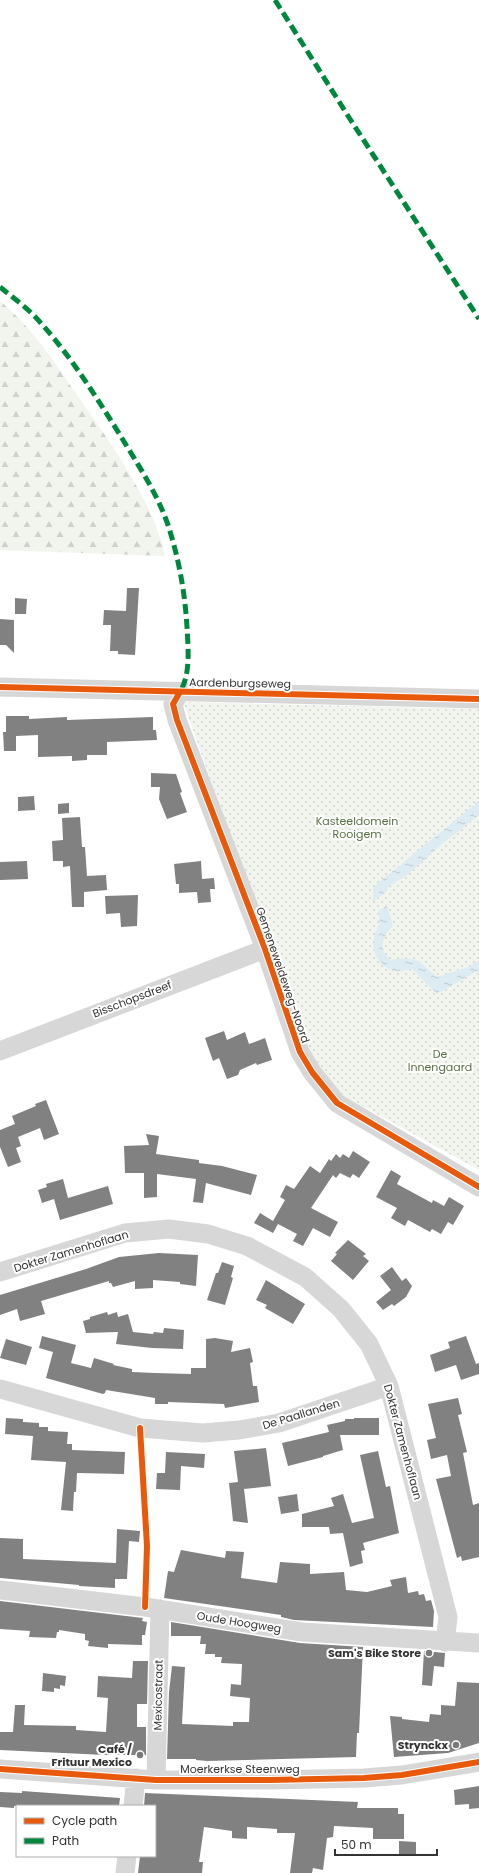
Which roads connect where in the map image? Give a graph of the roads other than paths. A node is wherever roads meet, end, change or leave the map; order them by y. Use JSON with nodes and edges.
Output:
{"nodes":[{"id":1,"x":0,"y":687,"type":"edge"},
{"id":2,"x":180,"y":692,"type":"junction"},
{"id":3,"x":479,"y":698,"type":"edge"},
{"id":4,"x":265,"y":949,"type":"junction"},
{"id":5,"x":0,"y":1051,"type":"edge"},
{"id":6,"x":479,"y":1187,"type":"edge"},
{"id":7,"x":0,"y":1272,"type":"edge"},
{"id":8,"x":389,"y":1386,"type":"junction"},
{"id":9,"x":0,"y":1389,"type":"edge"},
{"id":10,"x":0,"y":1590,"type":"edge"},
{"id":11,"x":160,"y":1610,"type":"junction"},
{"id":12,"x":445,"y":1642,"type":"junction"},
{"id":13,"x":479,"y":1643,"type":"edge"},
{"id":14,"x":479,"y":1762,"type":"edge"},
{"id":15,"x":0,"y":1769,"type":"edge"},
{"id":16,"x":136,"y":1778,"type":"junction"},
{"id":17,"x":156,"y":1780,"type":"junction"},
{"id":18,"x":133,"y":1805,"type":"edge"},
{"id":19,"x":127,"y":1857,"type":"edge"},
{"id":20,"x":125,"y":1873,"type":"edge"}],
"edges":[{"from":1,"to":2,"type":"street","name":"Aardenburgseweg"},
{"from":2,"to":3,"type":"street","name":"Aardenburgseweg"},
{"from":2,"to":4,"type":"street","name":"Gemeneweideweg-Noord"},
{"from":4,"to":5,"type":"street","name":"Bisschopsdreef"},
{"from":4,"to":6,"type":"street","name":"Gemeneweideweg-Noord"},
{"from":7,"to":8,"type":"street","name":"Dokter Zamenhoflaan"},
{"from":8,"to":9,"type":"street","name":"De Paallanden"},
{"from":8,"to":12,"type":"street","name":"Dokter Zamenhoflaan"},
{"from":10,"to":11,"type":"street","name":"Oude Hoogweg"},
{"from":11,"to":12,"type":"street","name":"Oude Hoogweg"},
{"from":11,"to":17,"type":"street","name":"Mexicostraat"},
{"from":12,"to":13,"type":"street","name":"Oude Hoogweg"},
{"from":14,"to":17,"type":"street","name":"Moerkerkse Steenweg"},
{"from":15,"to":16,"type":"street","name":"Moerkerkse Steenweg"},
{"from":16,"to":17,"type":"street","name":"Moerkerkse Steenweg"},
{"from":16,"to":18,"type":"street"},
{"from":19,"to":20,"type":"street"}]}
